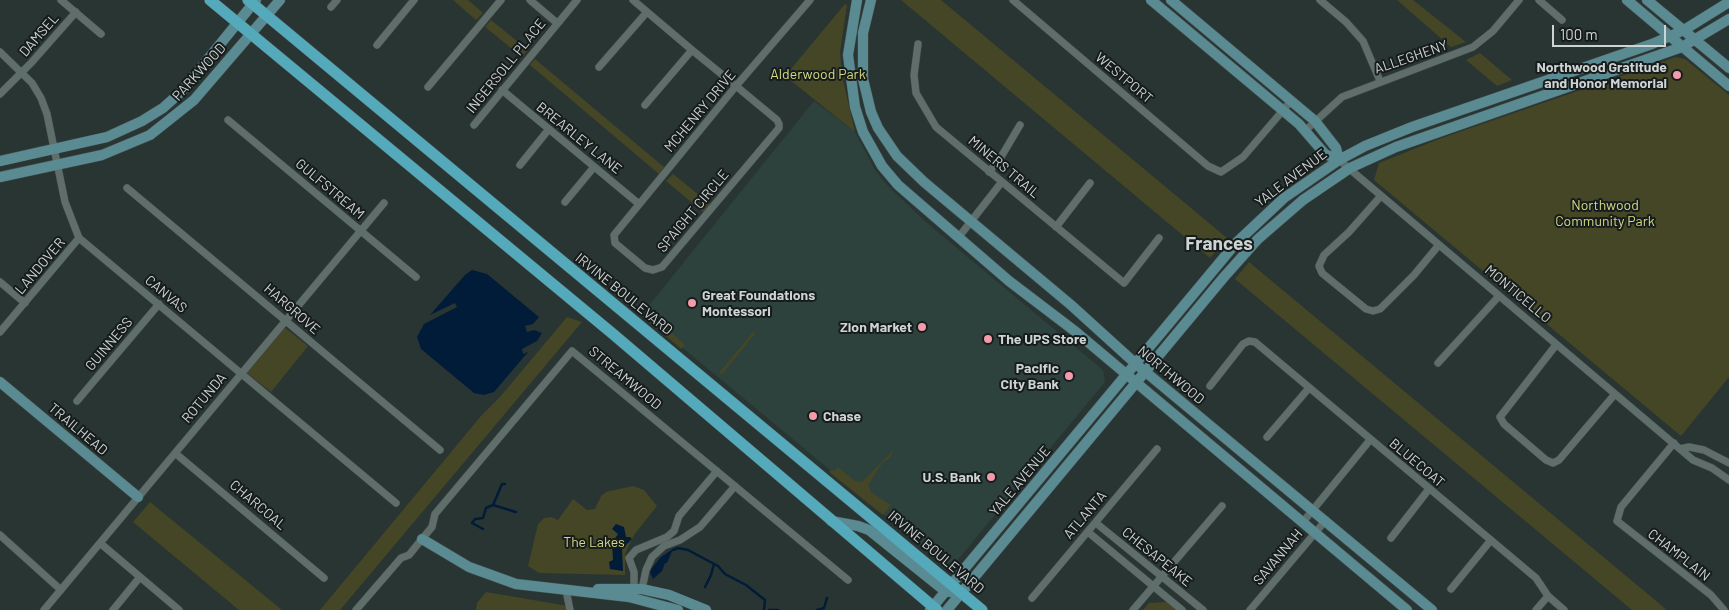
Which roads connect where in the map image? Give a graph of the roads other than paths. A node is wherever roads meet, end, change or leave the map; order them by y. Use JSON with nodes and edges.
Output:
{"nodes":[{"id":1,"x":61,"y":0,"type":"edge"},
{"id":2,"x":210,"y":0,"type":"edge"},
{"id":3,"x":280,"y":0,"type":"edge"},
{"id":4,"x":337,"y":0,"type":"edge"},
{"id":5,"x":414,"y":0,"type":"edge"},
{"id":6,"x":500,"y":0,"type":"edge"},
{"id":7,"x":530,"y":0,"type":"edge"},
{"id":8,"x":577,"y":0,"type":"edge"},
{"id":9,"x":633,"y":0,"type":"edge"},
{"id":10,"x":810,"y":0,"type":"edge"},
{"id":11,"x":857,"y":0,"type":"edge"},
{"id":12,"x":871,"y":0,"type":"edge"},
{"id":13,"x":1013,"y":0,"type":"edge"},
{"id":14,"x":1150,"y":0,"type":"edge"},
{"id":15,"x":1171,"y":0,"type":"edge"},
{"id":16,"x":1320,"y":0,"type":"edge"},
{"id":17,"x":1519,"y":0,"type":"edge"},
{"id":18,"x":1540,"y":0,"type":"edge"},
{"id":19,"x":1627,"y":0,"type":"edge"},
{"id":20,"x":1647,"y":0,"type":"edge"},
{"id":21,"x":252,"y":1,"type":"edge"},
{"id":22,"x":1729,"y":2,"type":"edge"},
{"id":23,"x":1022,"y":3,"type":"edge"},
{"id":24,"x":331,"y":7,"type":"dead end"},
{"id":25,"x":76,"y":12,"type":"junction"},
{"id":26,"x":647,"y":12,"type":"junction"},
{"id":27,"x":266,"y":16,"type":"junction"},
{"id":28,"x":1729,"y":19,"type":"edge"},
{"id":29,"x":1562,"y":20,"type":"dead end"},
{"id":30,"x":558,"y":23,"type":"junction"},
{"id":31,"x":238,"y":24,"type":"junction"},
{"id":32,"x":1684,"y":30,"type":"junction"},
{"id":33,"x":102,"y":34,"type":"dead end"},
{"id":34,"x":251,"y":34,"type":"junction"},
{"id":35,"x":1670,"y":37,"type":"junction"},
{"id":36,"x":1695,"y":40,"type":"junction"},
{"id":37,"x":918,"y":44,"type":"dead end"},
{"id":38,"x":377,"y":45,"type":"dead end"},
{"id":39,"x":1682,"y":47,"type":"junction"},
{"id":40,"x":692,"y":50,"type":"junction"},
{"id":41,"x":0,"y":52,"type":"edge"},
{"id":42,"x":599,"y":67,"type":"dead end"},
{"id":43,"x":1729,"y":68,"type":"edge"},
{"id":44,"x":22,"y":72,"type":"junction"},
{"id":45,"x":1380,"y":81,"type":"junction"},
{"id":46,"x":736,"y":86,"type":"junction"},
{"id":47,"x":1729,"y":86,"type":"edge"},
{"id":48,"x":428,"y":87,"type":"dead end"},
{"id":49,"x":502,"y":90,"type":"junction"},
{"id":50,"x":0,"y":94,"type":"edge"},
{"id":51,"x":1292,"y":101,"type":"junction"},
{"id":52,"x":645,"y":105,"type":"dead end"},
{"id":53,"x":1284,"y":111,"type":"junction"},
{"id":54,"x":228,"y":120,"type":"dead end"},
{"id":55,"x":1315,"y":121,"type":"junction"},
{"id":56,"x":474,"y":125,"type":"dead end"},
{"id":57,"x":1020,"y":125,"type":"dead end"},
{"id":58,"x":549,"y":129,"type":"junction"},
{"id":59,"x":1306,"y":130,"type":"junction"},
{"id":60,"x":54,"y":150,"type":"junction"},
{"id":61,"x":1339,"y":160,"type":"junction"},
{"id":62,"x":0,"y":161,"type":"edge"},
{"id":63,"x":57,"y":165,"type":"junction"},
{"id":64,"x":520,"y":165,"type":"dead end"},
{"id":65,"x":594,"y":167,"type":"junction"},
{"id":66,"x":1350,"y":168,"type":"junction"},
{"id":67,"x":989,"y":172,"type":"junction"},
{"id":68,"x":0,"y":177,"type":"edge"},
{"id":69,"x":1001,"y":183,"type":"junction"},
{"id":70,"x":1090,"y":183,"type":"dead end"},
{"id":71,"x":127,"y":188,"type":"dead end"},
{"id":72,"x":1380,"y":197,"type":"junction"},
{"id":73,"x":565,"y":202,"type":"dead end"},
{"id":74,"x":384,"y":203,"type":"dead end"},
{"id":75,"x":639,"y":204,"type":"junction"},
{"id":76,"x":971,"y":222,"type":"junction"},
{"id":77,"x":1056,"y":226,"type":"junction"},
{"id":78,"x":360,"y":231,"type":"junction"},
{"id":79,"x":80,"y":238,"type":"junction"},
{"id":80,"x":958,"y":238,"type":"junction"},
{"id":81,"x":1159,"y":238,"type":"dead end"},
{"id":82,"x":614,"y":240,"type":"joint"},
{"id":83,"x":1438,"y":246,"type":"junction"},
{"id":84,"x":416,"y":277,"type":"dead end"},
{"id":85,"x":0,"y":282,"type":"edge"},
{"id":86,"x":1499,"y":296,"type":"junction"},
{"id":87,"x":25,"y":303,"type":"junction"},
{"id":88,"x":159,"y":304,"type":"junction"},
{"id":89,"x":286,"y":320,"type":"junction"},
{"id":90,"x":0,"y":332,"type":"edge"},
{"id":91,"x":1556,"y":345,"type":"junction"},
{"id":92,"x":1438,"y":362,"type":"dead end"},
{"id":93,"x":1136,"y":364,"type":"junction"},
{"id":94,"x":1146,"y":372,"type":"junction"},
{"id":95,"x":241,"y":373,"type":"junction"},
{"id":96,"x":1126,"y":375,"type":"junction"},
{"id":97,"x":0,"y":382,"type":"edge"},
{"id":98,"x":1137,"y":384,"type":"junction"},
{"id":99,"x":1210,"y":386,"type":"dead end"},
{"id":100,"x":1309,"y":388,"type":"junction"},
{"id":101,"x":1615,"y":394,"type":"junction"},
{"id":102,"x":77,"y":401,"type":"dead end"},
{"id":103,"x":1268,"y":437,"type":"dead end"},
{"id":104,"x":1370,"y":440,"type":"junction"},
{"id":105,"x":1677,"y":446,"type":"junction"},
{"id":106,"x":1157,"y":449,"type":"dead end"},
{"id":107,"x":440,"y":450,"type":"dead end"},
{"id":108,"x":175,"y":452,"type":"junction"},
{"id":109,"x":1729,"y":463,"type":"edge"},
{"id":110,"x":717,"y":471,"type":"junction"},
{"id":111,"x":1729,"y":480,"type":"edge"},
{"id":112,"x":735,"y":486,"type":"junction"},
{"id":113,"x":1429,"y":490,"type":"junction"},
{"id":114,"x":138,"y":497,"type":"junction"},
{"id":115,"x":396,"y":503,"type":"dead end"},
{"id":116,"x":1222,"y":506,"type":"dead end"},
{"id":117,"x":1313,"y":510,"type":"junction"},
{"id":118,"x":1326,"y":520,"type":"junction"},
{"id":119,"x":830,"y":521,"type":"junction"},
{"id":120,"x":1303,"y":522,"type":"junction"},
{"id":121,"x":1096,"y":523,"type":"junction"},
{"id":122,"x":1088,"y":532,"type":"junction"},
{"id":123,"x":1314,"y":532,"type":"junction"},
{"id":124,"x":0,"y":535,"type":"edge"},
{"id":125,"x":1391,"y":538,"type":"dead end"},
{"id":126,"x":422,"y":539,"type":"junction"},
{"id":127,"x":1491,"y":540,"type":"junction"},
{"id":128,"x":100,"y":543,"type":"junction"},
{"id":129,"x":1161,"y":576,"type":"junction"},
{"id":130,"x":140,"y":577,"type":"junction"},
{"id":131,"x":324,"y":578,"type":"dead end"},
{"id":132,"x":848,"y":580,"type":"dead end"},
{"id":133,"x":1154,"y":585,"type":"junction"},
{"id":134,"x":948,"y":588,"type":"junction"},
{"id":135,"x":638,"y":589,"type":"junction"},
{"id":136,"x":1451,"y":589,"type":"dead end"},
{"id":137,"x":61,"y":590,"type":"junction"},
{"id":138,"x":566,"y":590,"type":"junction"},
{"id":139,"x":582,"y":591,"type":"junction"},
{"id":140,"x":961,"y":593,"type":"junction"},
{"id":141,"x":1548,"y":596,"type":"junction"},
{"id":142,"x":1032,"y":598,"type":"dead end"},
{"id":143,"x":941,"y":609,"type":"edge"},
{"id":144,"x":44,"y":610,"type":"edge"},
{"id":145,"x":113,"y":610,"type":"edge"},
{"id":146,"x":179,"y":610,"type":"edge"},
{"id":147,"x":356,"y":610,"type":"edge"},
{"id":148,"x":570,"y":610,"type":"edge"},
{"id":149,"x":678,"y":610,"type":"edge"},
{"id":150,"x":706,"y":610,"type":"edge"},
{"id":151,"x":982,"y":610,"type":"edge"},
{"id":152,"x":1134,"y":610,"type":"edge"},
{"id":153,"x":1182,"y":610,"type":"edge"},
{"id":154,"x":1203,"y":610,"type":"edge"},
{"id":155,"x":1250,"y":610,"type":"edge"},
{"id":156,"x":1408,"y":610,"type":"edge"},
{"id":157,"x":1432,"y":610,"type":"edge"},
{"id":158,"x":1536,"y":610,"type":"edge"},
{"id":159,"x":1564,"y":610,"type":"edge"},
{"id":160,"x":1724,"y":610,"type":"edge"}],
"edges":[{"from":1,"to":25,"type":"street"},
{"from":2,"to":31,"type":"main road"},
{"from":3,"to":27,"type":"street","name":"PARKWOOD"},
{"from":4,"to":24,"type":"street"},
{"from":5,"to":38,"type":"street"},
{"from":6,"to":48,"type":"street"},
{"from":7,"to":30,"type":"street"},
{"from":8,"to":30,"type":"street","name":"INGERSOLL PLACE"},
{"from":9,"to":26,"type":"street"},
{"from":10,"to":46,"type":"street","name":"MCHENRY DRIVE"},
{"from":11,"to":80,"type":"street","name":"NORTHWOOD"},
{"from":12,"to":76,"type":"street","name":"NORTHWOOD"},
{"from":13,"to":23,"type":"street","name":"WESTPORT"},
{"from":14,"to":53,"type":"street","name":"MONTICELLO"},
{"from":15,"to":51,"type":"street","name":"MONTICELLO"},
{"from":16,"to":45,"type":"street"},
{"from":17,"to":45,"type":"street","name":"ALLEGHENY"},
{"from":18,"to":29,"type":"street"},
{"from":19,"to":35,"type":"street"},
{"from":20,"to":32,"type":"street"},
{"from":21,"to":27,"type":"main road","name":"IRVINE BOULEVARD"},
{"from":21,"to":31,"type":"street","name":"PARKWOOD"},
{"from":22,"to":32,"type":"street","name":"YALE AVENUE"},
{"from":23,"to":53,"type":"street","name":"WESTPORT"},
{"from":25,"to":33,"type":"street"},
{"from":25,"to":44,"type":"street","name":"DAMSEL"},
{"from":26,"to":40,"type":"street"},
{"from":26,"to":42,"type":"street"},
{"from":27,"to":34,"type":"street","name":"PARKWOOD"},
{"from":27,"to":134,"type":"main road","name":"IRVINE BOULEVARD"},
{"from":28,"to":36,"type":"street","name":"YALE AVENUE"},
{"from":30,"to":49,"type":"street","name":"INGERSOLL PLACE"},
{"from":31,"to":34,"type":"main road"},
{"from":31,"to":60,"type":"street","name":"PARKWOOD"},
{"from":32,"to":35,"type":"street","name":"YALE AVENUE"},
{"from":32,"to":36,"type":"street"},
{"from":34,"to":63,"type":"street","name":"PARKWOOD"},
{"from":34,"to":119,"type":"main road"},
{"from":35,"to":39,"type":"street"},
{"from":35,"to":61,"type":"street","name":"YALE AVENUE"},
{"from":36,"to":39,"type":"street","name":"YALE AVENUE"},
{"from":36,"to":43,"type":"street"},
{"from":37,"to":67,"type":"street","name":"MINERS TRAIL"},
{"from":39,"to":47,"type":"street"},
{"from":39,"to":66,"type":"street","name":"YALE AVENUE"},
{"from":40,"to":46,"type":"street"},
{"from":40,"to":52,"type":"street"},
{"from":41,"to":44,"type":"street","name":"CANVAS"},
{"from":44,"to":50,"type":"street","name":"DAMSEL"},
{"from":44,"to":60,"type":"street","name":"CANVAS"},
{"from":45,"to":55,"type":"street","name":"ALLEGHENY"},
{"from":46,"to":75,"type":"street","name":"MCHENRY DRIVE"},
{"from":46,"to":82,"type":"street","name":"SPAIGHT CIRCLE"},
{"from":49,"to":56,"type":"street","name":"INGERSOLL PLACE"},
{"from":49,"to":58,"type":"street","name":"BREARLEY LANE"},
{"from":51,"to":53,"type":"street"},
{"from":51,"to":55,"type":"street","name":"MONTICELLO"},
{"from":53,"to":59,"type":"street","name":"MONTICELLO"},
{"from":54,"to":78,"type":"street","name":"GULFSTREAM"},
{"from":55,"to":59,"type":"street","name":"ALLEGHENY"},
{"from":55,"to":61,"type":"street","name":"MONTICELLO"},
{"from":57,"to":67,"type":"street"},
{"from":58,"to":64,"type":"street"},
{"from":58,"to":65,"type":"street","name":"BREARLEY LANE"},
{"from":59,"to":61,"type":"street","name":"MONTICELLO"},
{"from":60,"to":62,"type":"street","name":"PARKWOOD"},
{"from":60,"to":63,"type":"street","name":"CANVAS"},
{"from":61,"to":66,"type":"street","name":"MONTICELLO"},
{"from":61,"to":93,"type":"street","name":"YALE AVENUE"},
{"from":63,"to":68,"type":"street","name":"PARKWOOD"},
{"from":63,"to":79,"type":"street","name":"CANVAS"},
{"from":65,"to":73,"type":"street"},
{"from":65,"to":75,"type":"street","name":"BREARLEY LANE"},
{"from":66,"to":72,"type":"street","name":"MONTICELLO"},
{"from":66,"to":94,"type":"street","name":"YALE AVENUE"},
{"from":67,"to":69,"type":"street","name":"MINERS TRAIL"},
{"from":69,"to":76,"type":"street"},
{"from":69,"to":77,"type":"street","name":"MINERS TRAIL"},
{"from":70,"to":77,"type":"street"},
{"from":71,"to":89,"type":"street","name":"HARGROVE"},
{"from":72,"to":83,"type":"street","name":"MONTICELLO"},
{"from":72,"to":83,"type":"street"},
{"from":74,"to":78,"type":"street","name":"ROTUNDA"},
{"from":75,"to":82,"type":"street","name":"MCHENRY DRIVE"},
{"from":76,"to":80,"type":"street"},
{"from":76,"to":93,"type":"street","name":"NORTHWOOD"},
{"from":77,"to":81,"type":"street","name":"MINERS TRAIL"},
{"from":78,"to":84,"type":"street","name":"GULFSTREAM"},
{"from":78,"to":89,"type":"street","name":"ROTUNDA"},
{"from":79,"to":87,"type":"street","name":"LANDOVER"},
{"from":79,"to":88,"type":"street","name":"CANVAS"},
{"from":80,"to":96,"type":"street","name":"NORTHWOOD"},
{"from":83,"to":86,"type":"street","name":"MONTICELLO"},
{"from":85,"to":87,"type":"street"},
{"from":86,"to":91,"type":"street","name":"MONTICELLO"},
{"from":86,"to":92,"type":"street"},
{"from":87,"to":90,"type":"street","name":"LANDOVER"},
{"from":88,"to":95,"type":"street","name":"CANVAS"},
{"from":88,"to":102,"type":"street","name":"GUINNESS"},
{"from":89,"to":95,"type":"street","name":"ROTUNDA"},
{"from":89,"to":107,"type":"street","name":"HARGROVE"},
{"from":91,"to":101,"type":"street","name":"MONTICELLO"},
{"from":91,"to":101,"type":"street"},
{"from":93,"to":94,"type":"street","name":"NORTHWOOD"},
{"from":93,"to":96,"type":"street","name":"YALE AVENUE"},
{"from":94,"to":98,"type":"street","name":"YALE AVENUE"},
{"from":94,"to":117,"type":"street","name":"NORTHWOOD"},
{"from":95,"to":108,"type":"street","name":"ROTUNDA"},
{"from":95,"to":115,"type":"street","name":"CANVAS"},
{"from":96,"to":98,"type":"street","name":"NORTHWOOD"},
{"from":96,"to":134,"type":"street","name":"YALE AVENUE"},
{"from":97,"to":114,"type":"street","name":"TRAILHEAD"},
{"from":98,"to":120,"type":"street","name":"NORTHWOOD"},
{"from":98,"to":140,"type":"street","name":"YALE AVENUE"},
{"from":99,"to":100,"type":"street","name":"BLUECOAT"},
{"from":100,"to":103,"type":"street"},
{"from":100,"to":104,"type":"street","name":"BLUECOAT"},
{"from":101,"to":105,"type":"street","name":"MONTICELLO"},
{"from":104,"to":113,"type":"street","name":"BLUECOAT"},
{"from":104,"to":117,"type":"street","name":"SAVANNAH"},
{"from":105,"to":109,"type":"street"},
{"from":105,"to":111,"type":"street","name":"MONTICELLO"},
{"from":105,"to":160,"type":"street","name":"CHAMPLAIN"},
{"from":106,"to":121,"type":"street","name":"ATLANTA"},
{"from":108,"to":114,"type":"street","name":"ROTUNDA"},
{"from":108,"to":131,"type":"street","name":"CHARCOAL"},
{"from":110,"to":112,"type":"street","name":"STREAMWOOD"},
{"from":110,"to":126,"type":"street","name":"STREAMWOOD"},
{"from":110,"to":135,"type":"street"},
{"from":112,"to":132,"type":"street","name":"STREAMWOOD"},
{"from":112,"to":135,"type":"street"},
{"from":113,"to":125,"type":"street"},
{"from":113,"to":127,"type":"street","name":"BLUECOAT"},
{"from":114,"to":128,"type":"street","name":"ROTUNDA"},
{"from":116,"to":129,"type":"street"},
{"from":117,"to":118,"type":"street","name":"NORTHWOOD"},
{"from":117,"to":120,"type":"street","name":"SAVANNAH"},
{"from":118,"to":123,"type":"street","name":"SAVANNAH"},
{"from":118,"to":157,"type":"street","name":"NORTHWOOD"},
{"from":119,"to":134,"type":"street"},
{"from":119,"to":143,"type":"main road"},
{"from":120,"to":123,"type":"street","name":"NORTHWOOD"},
{"from":121,"to":122,"type":"street","name":"ATLANTA"},
{"from":121,"to":129,"type":"street","name":"CHESAPEAKE"},
{"from":122,"to":133,"type":"street","name":"CHESAPEAKE"},
{"from":122,"to":142,"type":"street","name":"ATLANTA"},
{"from":123,"to":155,"type":"street","name":"SAVANNAH"},
{"from":123,"to":156,"type":"street","name":"NORTHWOOD"},
{"from":124,"to":137,"type":"street"},
{"from":126,"to":138,"type":"street"},
{"from":126,"to":147,"type":"street"},
{"from":127,"to":136,"type":"street"},
{"from":127,"to":141,"type":"street","name":"BLUECOAT"},
{"from":128,"to":130,"type":"street"},
{"from":128,"to":137,"type":"street","name":"ROTUNDA"},
{"from":129,"to":133,"type":"street"},
{"from":129,"to":154,"type":"street","name":"CHESAPEAKE"},
{"from":130,"to":145,"type":"street"},
{"from":130,"to":146,"type":"street"},
{"from":133,"to":152,"type":"street"},
{"from":133,"to":153,"type":"street","name":"CHESAPEAKE"},
{"from":134,"to":140,"type":"main road","name":"IRVINE BOULEVARD"},
{"from":134,"to":143,"type":"street","name":"YALE AVENUE"},
{"from":135,"to":139,"type":"street"},
{"from":135,"to":150,"type":"street"},
{"from":137,"to":144,"type":"street","name":"ROTUNDA"},
{"from":138,"to":139,"type":"street"},
{"from":138,"to":148,"type":"street"},
{"from":139,"to":149,"type":"street"},
{"from":140,"to":143,"type":"street","name":"YALE AVENUE"},
{"from":140,"to":151,"type":"main road","name":"IRVINE BOULEVARD"},
{"from":141,"to":158,"type":"street"},
{"from":141,"to":159,"type":"street","name":"BLUECOAT"}]}
